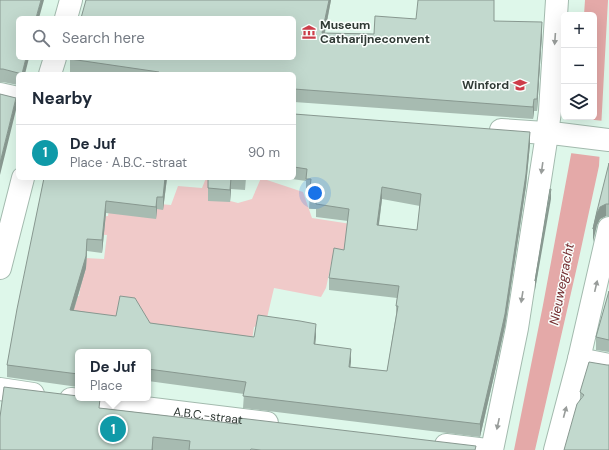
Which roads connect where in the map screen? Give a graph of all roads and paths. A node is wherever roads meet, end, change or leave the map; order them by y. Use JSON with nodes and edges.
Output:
{"nodes":[{"id":1,"x":71,"y":0,"type":"edge"},
{"id":2,"x":557,"y":0,"type":"edge"},
{"id":3,"x":67,"y":16,"type":"edge"},
{"id":4,"x":54,"y":60,"type":"edge"},
{"id":5,"x":51,"y":72,"type":"edge"},
{"id":6,"x":0,"y":94,"type":"edge"},
{"id":7,"x":16,"y":98,"type":"edge"},
{"id":8,"x":484,"y":129,"type":"edge"},
{"id":9,"x":553,"y":134,"type":"junction"},
{"id":10,"x":609,"y":140,"type":"edge"},
{"id":11,"x":22,"y":180,"type":"edge"},
{"id":12,"x":609,"y":228,"type":"edge"},
{"id":13,"x":0,"y":268,"type":"edge"},
{"id":14,"x":579,"y":359,"type":"junction"},
{"id":15,"x":609,"y":365,"type":"edge"},
{"id":16,"x":0,"y":389,"type":"edge"},
{"id":17,"x":75,"y":399,"type":"edge"},
{"id":18,"x":94,"y":401,"type":"edge"},
{"id":19,"x":283,"y":425,"type":"edge"},
{"id":20,"x":426,"y":442,"type":"edge"},
{"id":21,"x":487,"y":450,"type":"edge"},
{"id":22,"x":492,"y":450,"type":"edge"},
{"id":23,"x":555,"y":450,"type":"edge"}],
"edges":[{"from":1,"to":3,"type":"street"},
{"from":2,"to":9,"type":"street","one_way":true},
{"from":4,"to":5,"type":"street"},
{"from":6,"to":7,"type":"street"},
{"from":8,"to":9,"type":"street"},
{"from":9,"to":10,"type":"street"},
{"from":9,"to":22,"type":"street","one_way":true},
{"from":11,"to":13,"type":"street"},
{"from":14,"to":12,"type":"street","one_way":true},
{"from":14,"to":15,"type":"street"},
{"from":23,"to":14,"type":"street","one_way":true},
{"from":16,"to":17,"type":"street","name":"A.B.C.-straat"},
{"from":18,"to":19,"type":"street","name":"A.B.C.-straat"},
{"from":20,"to":21,"type":"street"}]}
